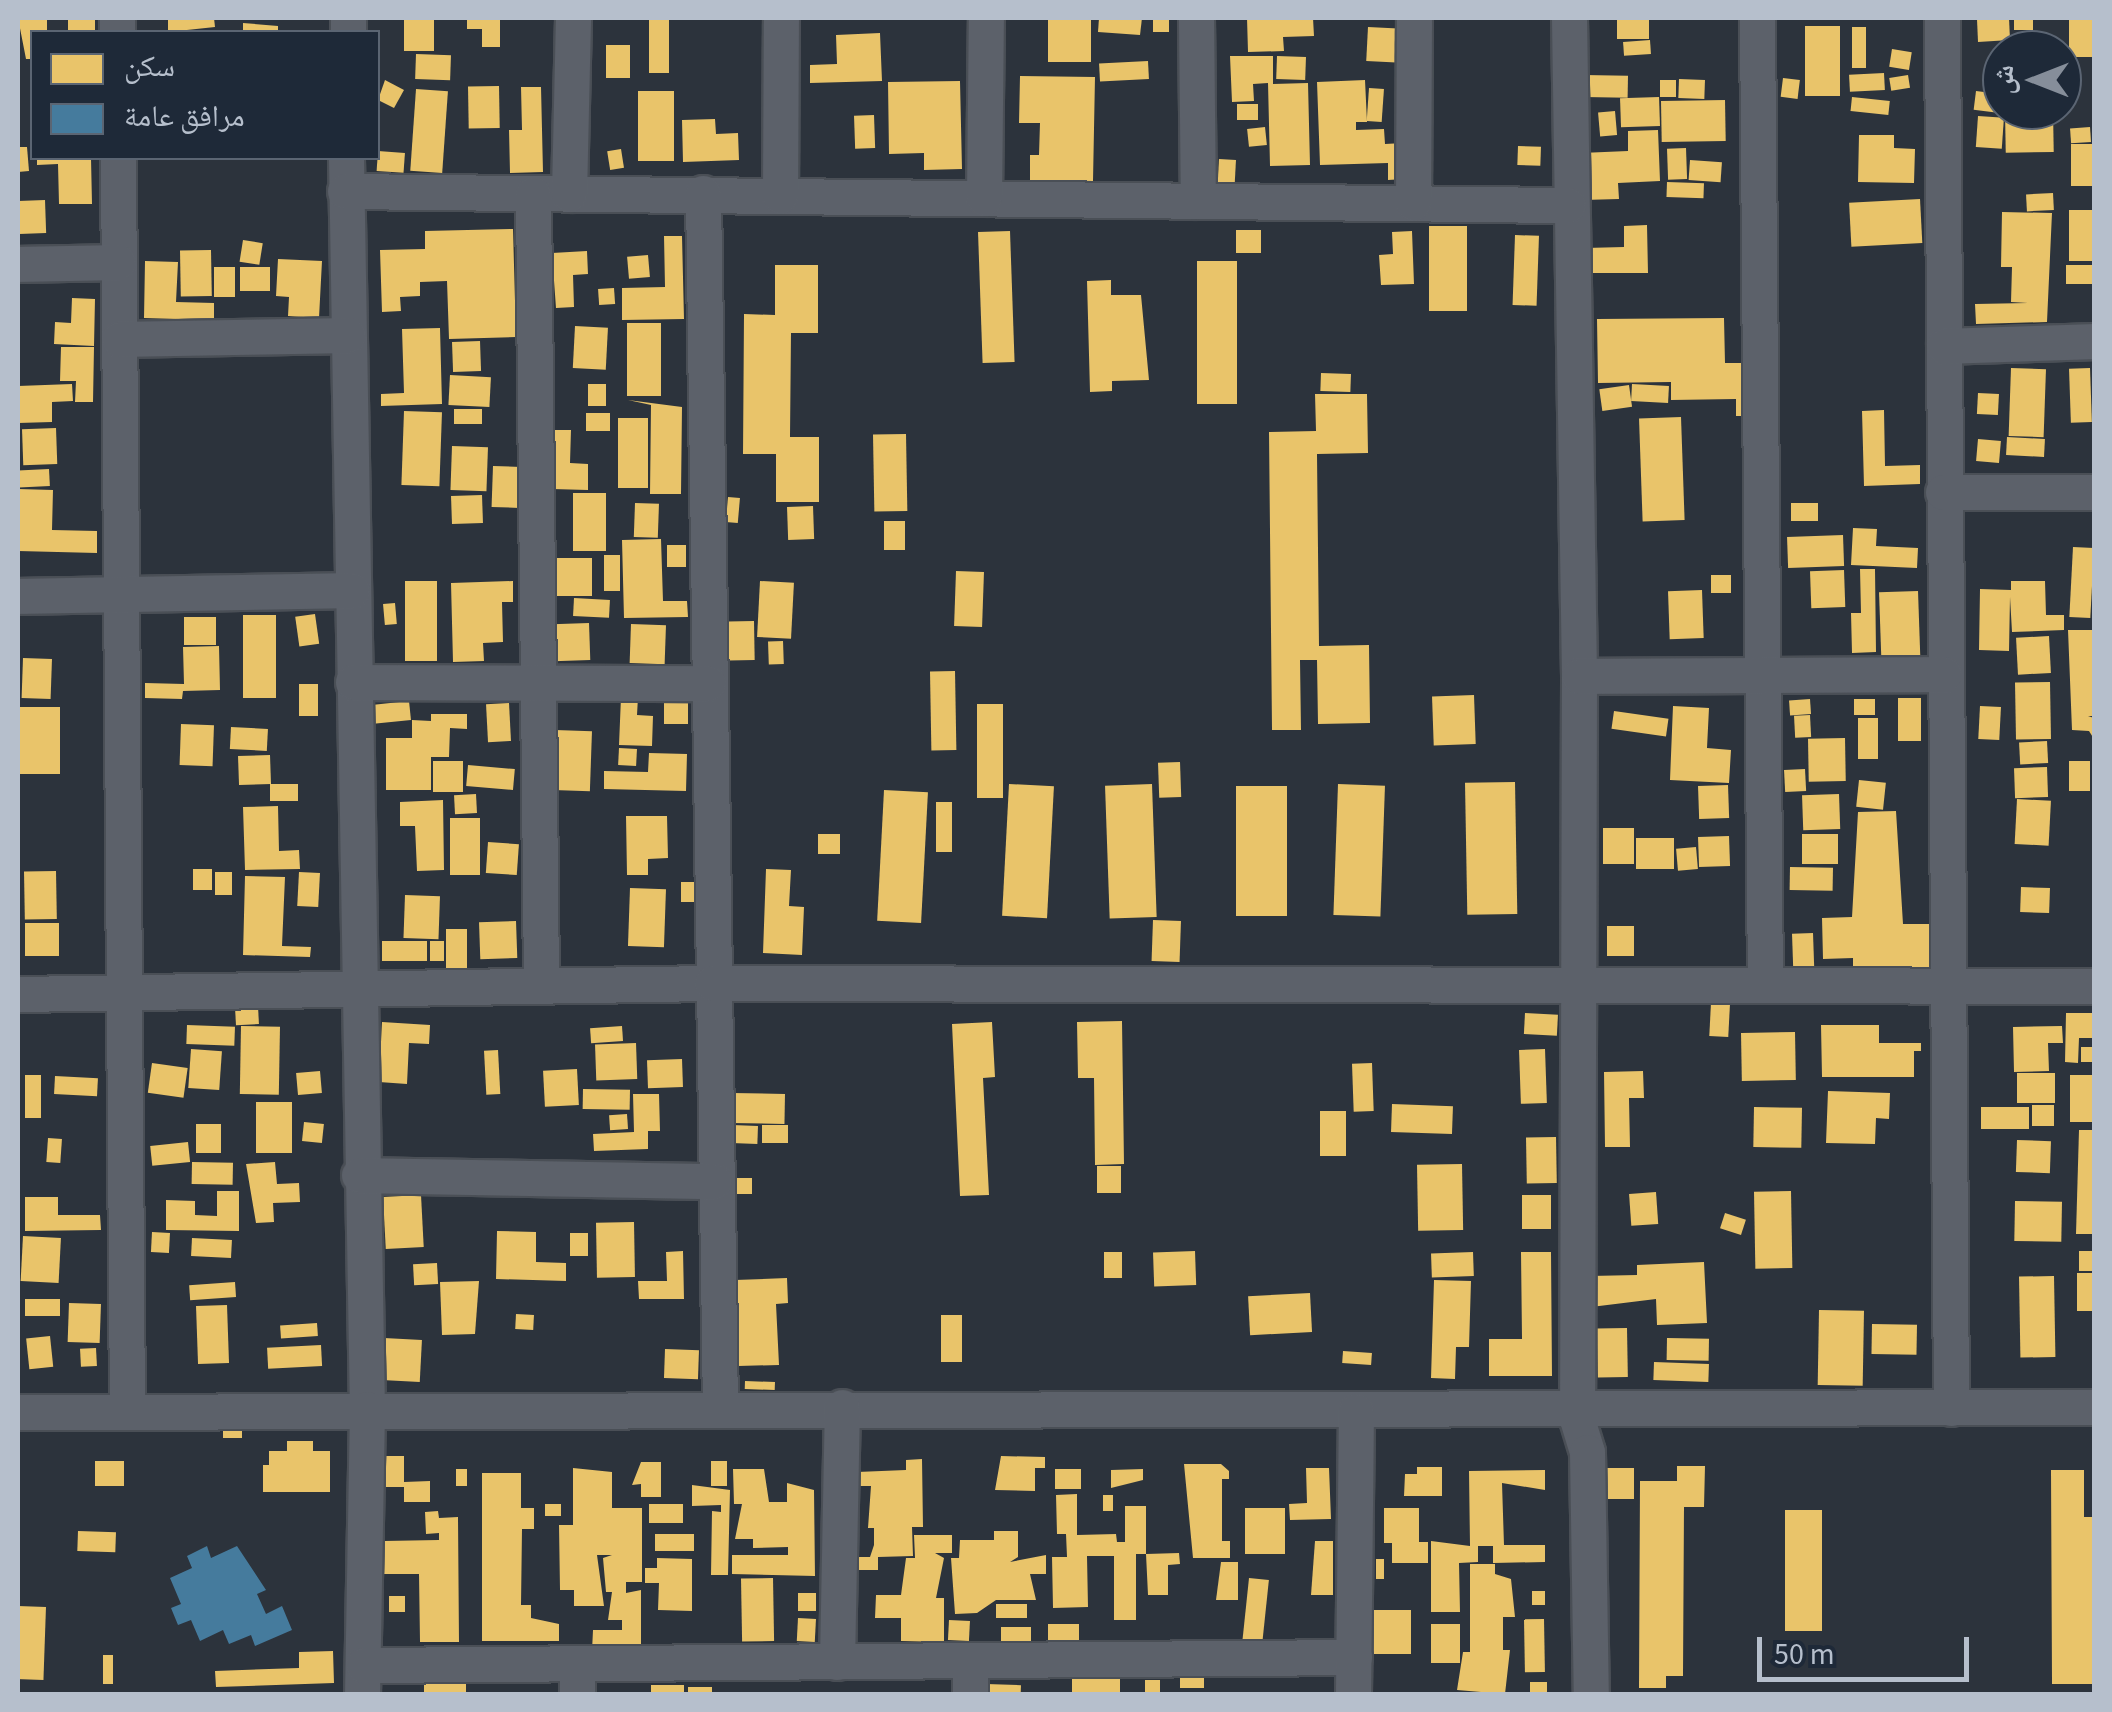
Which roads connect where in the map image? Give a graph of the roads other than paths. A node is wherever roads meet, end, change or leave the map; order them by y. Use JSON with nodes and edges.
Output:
{"nodes":[{"id":1,"x":573,"y":18,"type":"edge"},
{"id":2,"x":780,"y":18,"type":"edge"},
{"id":3,"x":986,"y":18,"type":"edge"},
{"id":4,"x":1196,"y":18,"type":"edge"},
{"id":5,"x":1414,"y":18,"type":"edge"},
{"id":6,"x":1570,"y":18,"type":"edge"},
{"id":7,"x":1757,"y":18,"type":"edge"},
{"id":8,"x":1942,"y":18,"type":"edge"},
{"id":9,"x":118,"y":160,"type":"edge"},
{"id":10,"x":346,"y":174,"type":"edge"},
{"id":11,"x":703,"y":193,"type":"junction"},
{"id":12,"x":533,"y":194,"type":"junction"},
{"id":13,"x":569,"y":194,"type":"junction"},
{"id":14,"x":780,"y":196,"type":"junction"},
{"id":15,"x":984,"y":198,"type":"junction"},
{"id":16,"x":1198,"y":200,"type":"junction"},
{"id":17,"x":1413,"y":203,"type":"junction"},
{"id":18,"x":1568,"y":205,"type":"junction"},
{"id":19,"x":118,"y":262,"type":"junction"},
{"id":20,"x":18,"y":264,"type":"edge"},
{"id":21,"x":348,"y":335,"type":"junction"},
{"id":22,"x":119,"y":339,"type":"junction"},
{"id":23,"x":2094,"y":341,"type":"edge"},
{"id":24,"x":1944,"y":346,"type":"junction"},
{"id":25,"x":1944,"y":492,"type":"junction"},
{"id":26,"x":2094,"y":492,"type":"edge"},
{"id":27,"x":352,"y":590,"type":"junction"},
{"id":28,"x":120,"y":595,"type":"junction"},
{"id":29,"x":18,"y":596,"type":"edge"},
{"id":30,"x":1944,"y":674,"type":"junction"},
{"id":31,"x":1579,"y":676,"type":"junction"},
{"id":32,"x":1766,"y":678,"type":"junction"},
{"id":33,"x":353,"y":682,"type":"junction"},
{"id":34,"x":708,"y":682,"type":"junction"},
{"id":35,"x":539,"y":684,"type":"junction"},
{"id":36,"x":712,"y":983,"type":"junction"},
{"id":37,"x":1578,"y":984,"type":"junction"},
{"id":38,"x":1765,"y":984,"type":"junction"},
{"id":39,"x":356,"y":985,"type":"junction"},
{"id":40,"x":542,"y":985,"type":"junction"},
{"id":41,"x":1945,"y":986,"type":"junction"},
{"id":42,"x":2094,"y":986,"type":"edge"},
{"id":43,"x":125,"y":992,"type":"junction"},
{"id":44,"x":18,"y":994,"type":"edge"},
{"id":45,"x":359,"y":1175,"type":"junction"},
{"id":46,"x":714,"y":1181,"type":"junction"},
{"id":47,"x":720,"y":1406,"type":"junction"},
{"id":48,"x":2094,"y":1407,"type":"edge"},
{"id":49,"x":842,"y":1408,"type":"junction"},
{"id":50,"x":1950,"y":1408,"type":"junction"},
{"id":51,"x":367,"y":1409,"type":"junction"},
{"id":52,"x":127,"y":1410,"type":"junction"},
{"id":53,"x":1356,"y":1411,"type":"junction"},
{"id":54,"x":18,"y":1412,"type":"edge"},
{"id":55,"x":1577,"y":1413,"type":"junction"},
{"id":56,"x":1354,"y":1657,"type":"junction"},
{"id":57,"x":837,"y":1662,"type":"junction"},
{"id":58,"x":970,"y":1678,"type":"edge"},
{"id":59,"x":577,"y":1679,"type":"edge"},
{"id":60,"x":362,"y":1680,"type":"edge"},
{"id":61,"x":1354,"y":1694,"type":"edge"},
{"id":62,"x":1591,"y":1694,"type":"edge"}],
"edges":[{"from":1,"to":13,"type":"street"},
{"from":2,"to":14,"type":"street"},
{"from":3,"to":15,"type":"street"},
{"from":4,"to":16,"type":"street"},
{"from":5,"to":17,"type":"street"},
{"from":6,"to":18,"type":"street"},
{"from":7,"to":32,"type":"street"},
{"from":8,"to":24,"type":"street"},
{"from":9,"to":19,"type":"street"},
{"from":10,"to":12,"type":"street"},
{"from":10,"to":21,"type":"street"},
{"from":11,"to":13,"type":"street"},
{"from":11,"to":14,"type":"street"},
{"from":11,"to":34,"type":"street"},
{"from":12,"to":13,"type":"street"},
{"from":12,"to":35,"type":"street"},
{"from":14,"to":15,"type":"street"},
{"from":15,"to":16,"type":"street"},
{"from":16,"to":17,"type":"street"},
{"from":17,"to":18,"type":"street"},
{"from":18,"to":31,"type":"street"},
{"from":19,"to":20,"type":"street"},
{"from":19,"to":22,"type":"street"},
{"from":21,"to":22,"type":"street"},
{"from":21,"to":27,"type":"street"},
{"from":22,"to":28,"type":"street"},
{"from":23,"to":24,"type":"street"},
{"from":24,"to":25,"type":"street"},
{"from":25,"to":26,"type":"street"},
{"from":25,"to":30,"type":"street"},
{"from":27,"to":28,"type":"street"},
{"from":27,"to":33,"type":"street"},
{"from":28,"to":29,"type":"street"},
{"from":28,"to":43,"type":"street"},
{"from":30,"to":32,"type":"street"},
{"from":30,"to":41,"type":"street"},
{"from":31,"to":32,"type":"street"},
{"from":31,"to":37,"type":"street"},
{"from":32,"to":38,"type":"street"},
{"from":33,"to":35,"type":"street"},
{"from":33,"to":39,"type":"street"},
{"from":34,"to":35,"type":"street"},
{"from":34,"to":36,"type":"street"},
{"from":35,"to":40,"type":"street"},
{"from":36,"to":37,"type":"street"},
{"from":36,"to":40,"type":"street"},
{"from":36,"to":46,"type":"street"},
{"from":37,"to":38,"type":"street"},
{"from":37,"to":55,"type":"street"},
{"from":38,"to":41,"type":"street"},
{"from":39,"to":40,"type":"street"},
{"from":39,"to":43,"type":"street"},
{"from":39,"to":45,"type":"street"},
{"from":41,"to":42,"type":"street"},
{"from":41,"to":50,"type":"street"},
{"from":43,"to":44,"type":"street"},
{"from":43,"to":52,"type":"street"},
{"from":45,"to":46,"type":"street"},
{"from":45,"to":51,"type":"street"},
{"from":46,"to":47,"type":"street"},
{"from":47,"to":49,"type":"street"},
{"from":47,"to":51,"type":"street"},
{"from":48,"to":50,"type":"street"},
{"from":49,"to":53,"type":"street"},
{"from":49,"to":57,"type":"street"},
{"from":50,"to":55,"type":"street"},
{"from":51,"to":52,"type":"street"},
{"from":51,"to":60,"type":"street"},
{"from":52,"to":54,"type":"street"},
{"from":53,"to":55,"type":"street"},
{"from":53,"to":56,"type":"street"},
{"from":55,"to":62,"type":"street"},
{"from":56,"to":58,"type":"street"},
{"from":56,"to":61,"type":"street"},
{"from":57,"to":58,"type":"street"},
{"from":57,"to":59,"type":"street"},
{"from":59,"to":60,"type":"street"}]}
